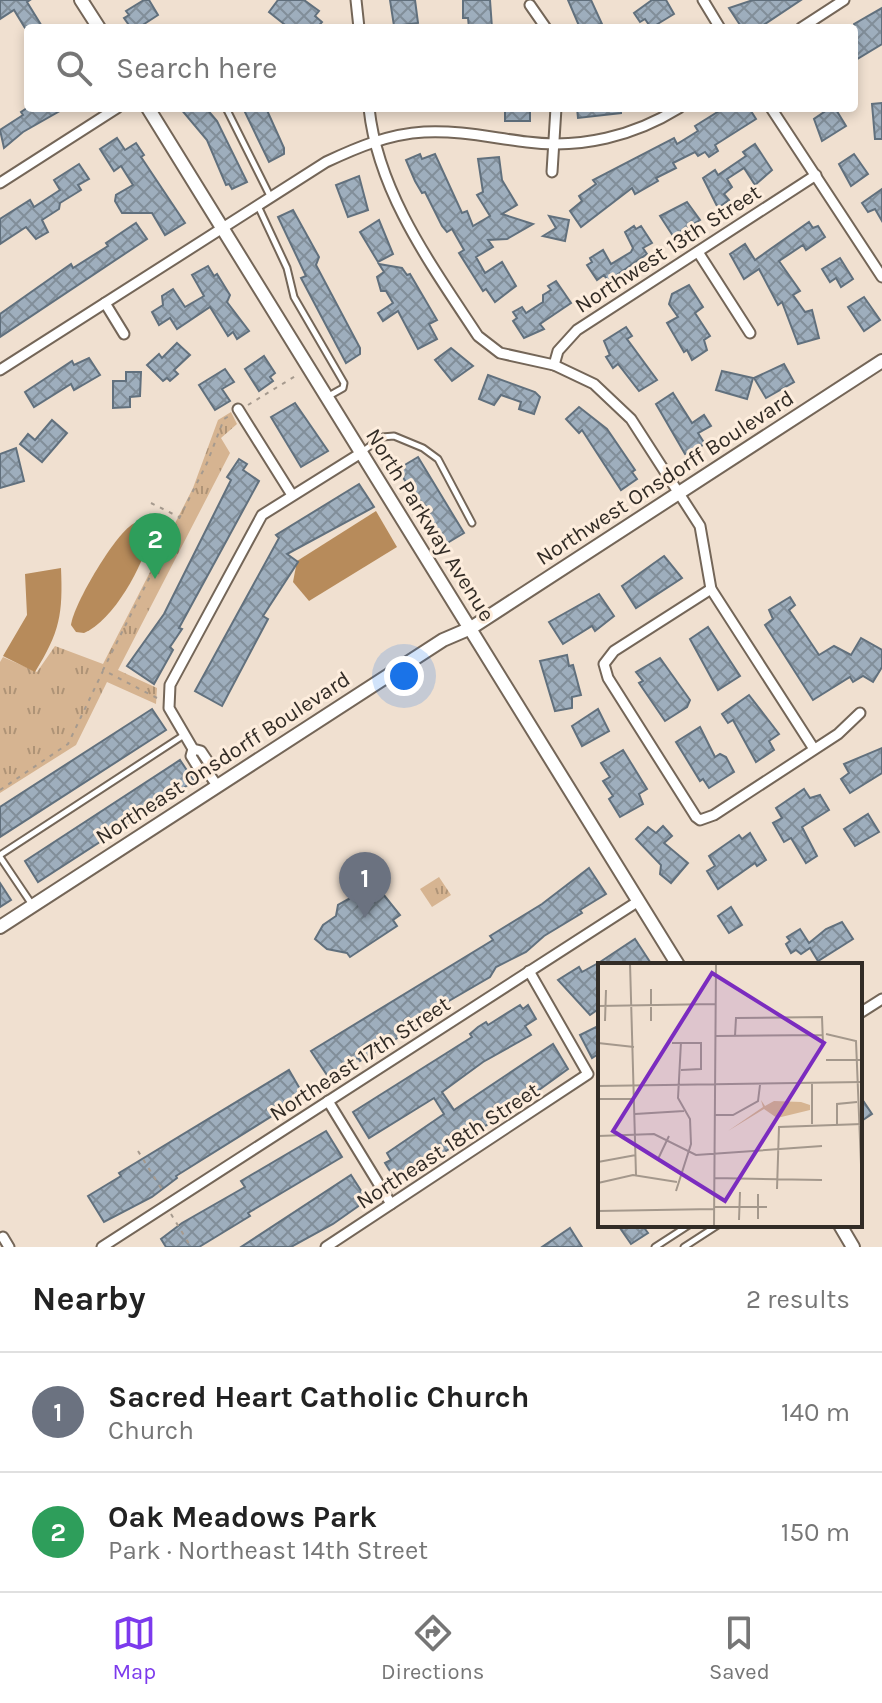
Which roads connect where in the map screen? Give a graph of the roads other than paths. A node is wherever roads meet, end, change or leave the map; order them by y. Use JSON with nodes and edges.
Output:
{"nodes":[{"id":1,"x":81,"y":0,"type":"edge"},
{"id":2,"x":356,"y":0,"type":"edge"},
{"id":3,"x":703,"y":0,"type":"edge"},
{"id":4,"x":844,"y":0,"type":"edge"},
{"id":5,"x":530,"y":5,"type":"dead end"},
{"id":6,"x":96,"y":24,"type":"edge"},
{"id":7,"x":359,"y":24,"type":"edge"},
{"id":8,"x":543,"y":24,"type":"edge"},
{"id":9,"x":718,"y":24,"type":"edge"},
{"id":10,"x":807,"y":24,"type":"edge"},
{"id":11,"x":111,"y":112,"type":"edge"},
{"id":12,"x":150,"y":112,"type":"edge"},
{"id":13,"x":228,"y":112,"type":"edge"},
{"id":14,"x":369,"y":112,"type":"edge"},
{"id":15,"x":556,"y":112,"type":"edge"},
{"id":16,"x":670,"y":112,"type":"edge"},
{"id":17,"x":774,"y":112,"type":"edge"},
{"id":18,"x":373,"y":142,"type":"junction"},
{"id":19,"x":555,"y":143,"type":"junction"},
{"id":20,"x":552,"y":172,"type":"dead end"},
{"id":21,"x":816,"y":175,"type":"junction"},
{"id":22,"x":0,"y":183,"type":"edge"},
{"id":23,"x":270,"y":196,"type":"junction"},
{"id":24,"x":257,"y":205,"type":"junction"},
{"id":25,"x":221,"y":228,"type":"junction"},
{"id":26,"x":698,"y":252,"type":"junction"},
{"id":27,"x":878,"y":260,"type":"edge"},
{"id":28,"x":882,"y":277,"type":"edge"},
{"id":29,"x":105,"y":303,"type":"junction"},
{"id":30,"x":750,"y":333,"type":"dead end"},
{"id":31,"x":124,"y":334,"type":"dead end"},
{"id":32,"x":882,"y":361,"type":"edge"},
{"id":33,"x":554,"y":365,"type":"junction"},
{"id":34,"x":0,"y":370,"type":"edge"},
{"id":35,"x":326,"y":397,"type":"junction"},
{"id":36,"x":238,"y":409,"type":"road end"},
{"id":37,"x":361,"y":453,"type":"junction"},
{"id":38,"x":678,"y":492,"type":"junction"},
{"id":39,"x":292,"y":495,"type":"junction"},
{"id":40,"x":472,"y":523,"type":"dead end"},
{"id":41,"x":711,"y":589,"type":"junction"},
{"id":42,"x":471,"y":628,"type":"junction"},
{"id":43,"x":860,"y":713,"type":"dead end"},
{"id":44,"x":184,"y":735,"type":"junction"},
{"id":45,"x":814,"y":749,"type":"junction"},
{"id":46,"x":216,"y":784,"type":"junction"},
{"id":47,"x":0,"y":856,"type":"edge"},
{"id":48,"x":637,"y":902,"type":"junction"},
{"id":49,"x":33,"y":906,"type":"junction"},
{"id":50,"x":0,"y":927,"type":"edge"},
{"id":51,"x":677,"y":963,"type":"edge"},
{"id":52,"x":529,"y":971,"type":"junction"},
{"id":53,"x":882,"y":999,"type":"edge"},
{"id":54,"x":862,"y":1012,"type":"edge"},
{"id":55,"x":328,"y":1101,"type":"junction"},
{"id":56,"x":391,"y":1204,"type":"junction"},
{"id":57,"x":686,"y":1227,"type":"edge"},
{"id":58,"x":715,"y":1227,"type":"edge"},
{"id":59,"x":841,"y":1227,"type":"edge"},
{"id":60,"x":3,"y":1237,"type":"dead end"},
{"id":61,"x":9,"y":1247,"type":"edge"},
{"id":62,"x":102,"y":1247,"type":"edge"},
{"id":63,"x":326,"y":1247,"type":"edge"},
{"id":64,"x":655,"y":1247,"type":"edge"},
{"id":65,"x":684,"y":1247,"type":"edge"},
{"id":66,"x":852,"y":1247,"type":"edge"}],
"edges":[{"from":1,"to":6,"type":"street"},
{"from":2,"to":7,"type":"street"},
{"from":3,"to":9,"type":"street"},
{"from":4,"to":10,"type":"street"},
{"from":5,"to":8,"type":"street"},
{"from":11,"to":22,"type":"street"},
{"from":12,"to":25,"type":"street","name":"North Parkway Avenue"},
{"from":13,"to":23,"type":"lane"},
{"from":14,"to":18,"type":"street"},
{"from":15,"to":19,"type":"street"},
{"from":16,"to":19,"type":"street"},
{"from":17,"to":21,"type":"street"},
{"from":18,"to":19,"type":"street"},
{"from":18,"to":23,"type":"street"},
{"from":18,"to":33,"type":"street"},
{"from":19,"to":20,"type":"street"},
{"from":21,"to":26,"type":"street","name":"Northwest 13th Street"},
{"from":21,"to":27,"type":"street"},
{"from":23,"to":24,"type":"street"},
{"from":24,"to":25,"type":"street"},
{"from":24,"to":35,"type":"lane"},
{"from":25,"to":29,"type":"street"},
{"from":25,"to":35,"type":"street","name":"North Parkway Avenue"},
{"from":26,"to":30,"type":"street"},
{"from":26,"to":33,"type":"street","name":"Northwest 13th Street"},
{"from":27,"to":28,"type":"street"},
{"from":29,"to":31,"type":"street"},
{"from":29,"to":34,"type":"street"},
{"from":32,"to":38,"type":"street","name":"Northwest Onsdorff Boulevard"},
{"from":33,"to":38,"type":"street"},
{"from":35,"to":37,"type":"street","name":"North Parkway Avenue"},
{"from":36,"to":39,"type":"street"},
{"from":37,"to":39,"type":"street"},
{"from":37,"to":40,"type":"lane"},
{"from":37,"to":42,"type":"street","name":"North Parkway Avenue"},
{"from":38,"to":41,"type":"street"},
{"from":38,"to":42,"type":"street","name":"Northwest Onsdorff Boulevard"},
{"from":39,"to":44,"type":"street"},
{"from":41,"to":45,"type":"street"},
{"from":41,"to":45,"type":"street"},
{"from":42,"to":46,"type":"street","name":"Northeast Onsdorff Boulevard"},
{"from":42,"to":48,"type":"street","name":"North Parkway Avenue"},
{"from":43,"to":45,"type":"street"},
{"from":44,"to":46,"type":"street"},
{"from":44,"to":47,"type":"lane"},
{"from":46,"to":49,"type":"street","name":"Northeast Onsdorff Boulevard"},
{"from":47,"to":49,"type":"lane"},
{"from":48,"to":51,"type":"street","name":"North Parkway Avenue"},
{"from":48,"to":52,"type":"street","name":"Northeast 17th Street"},
{"from":49,"to":50,"type":"street","name":"Northeast Onsdorff Boulevard"},
{"from":52,"to":55,"type":"street","name":"Northeast 17th Street"},
{"from":52,"to":56,"type":"street","name":"Northeast 18th Street"},
{"from":53,"to":54,"type":"street"},
{"from":55,"to":56,"type":"street"},
{"from":55,"to":62,"type":"street","name":"Northeast 17th Street"},
{"from":56,"to":63,"type":"street","name":"Northeast 18th Street"},
{"from":57,"to":64,"type":"lane"},
{"from":58,"to":65,"type":"lane"},
{"from":59,"to":66,"type":"street"},
{"from":60,"to":61,"type":"street"}]}
